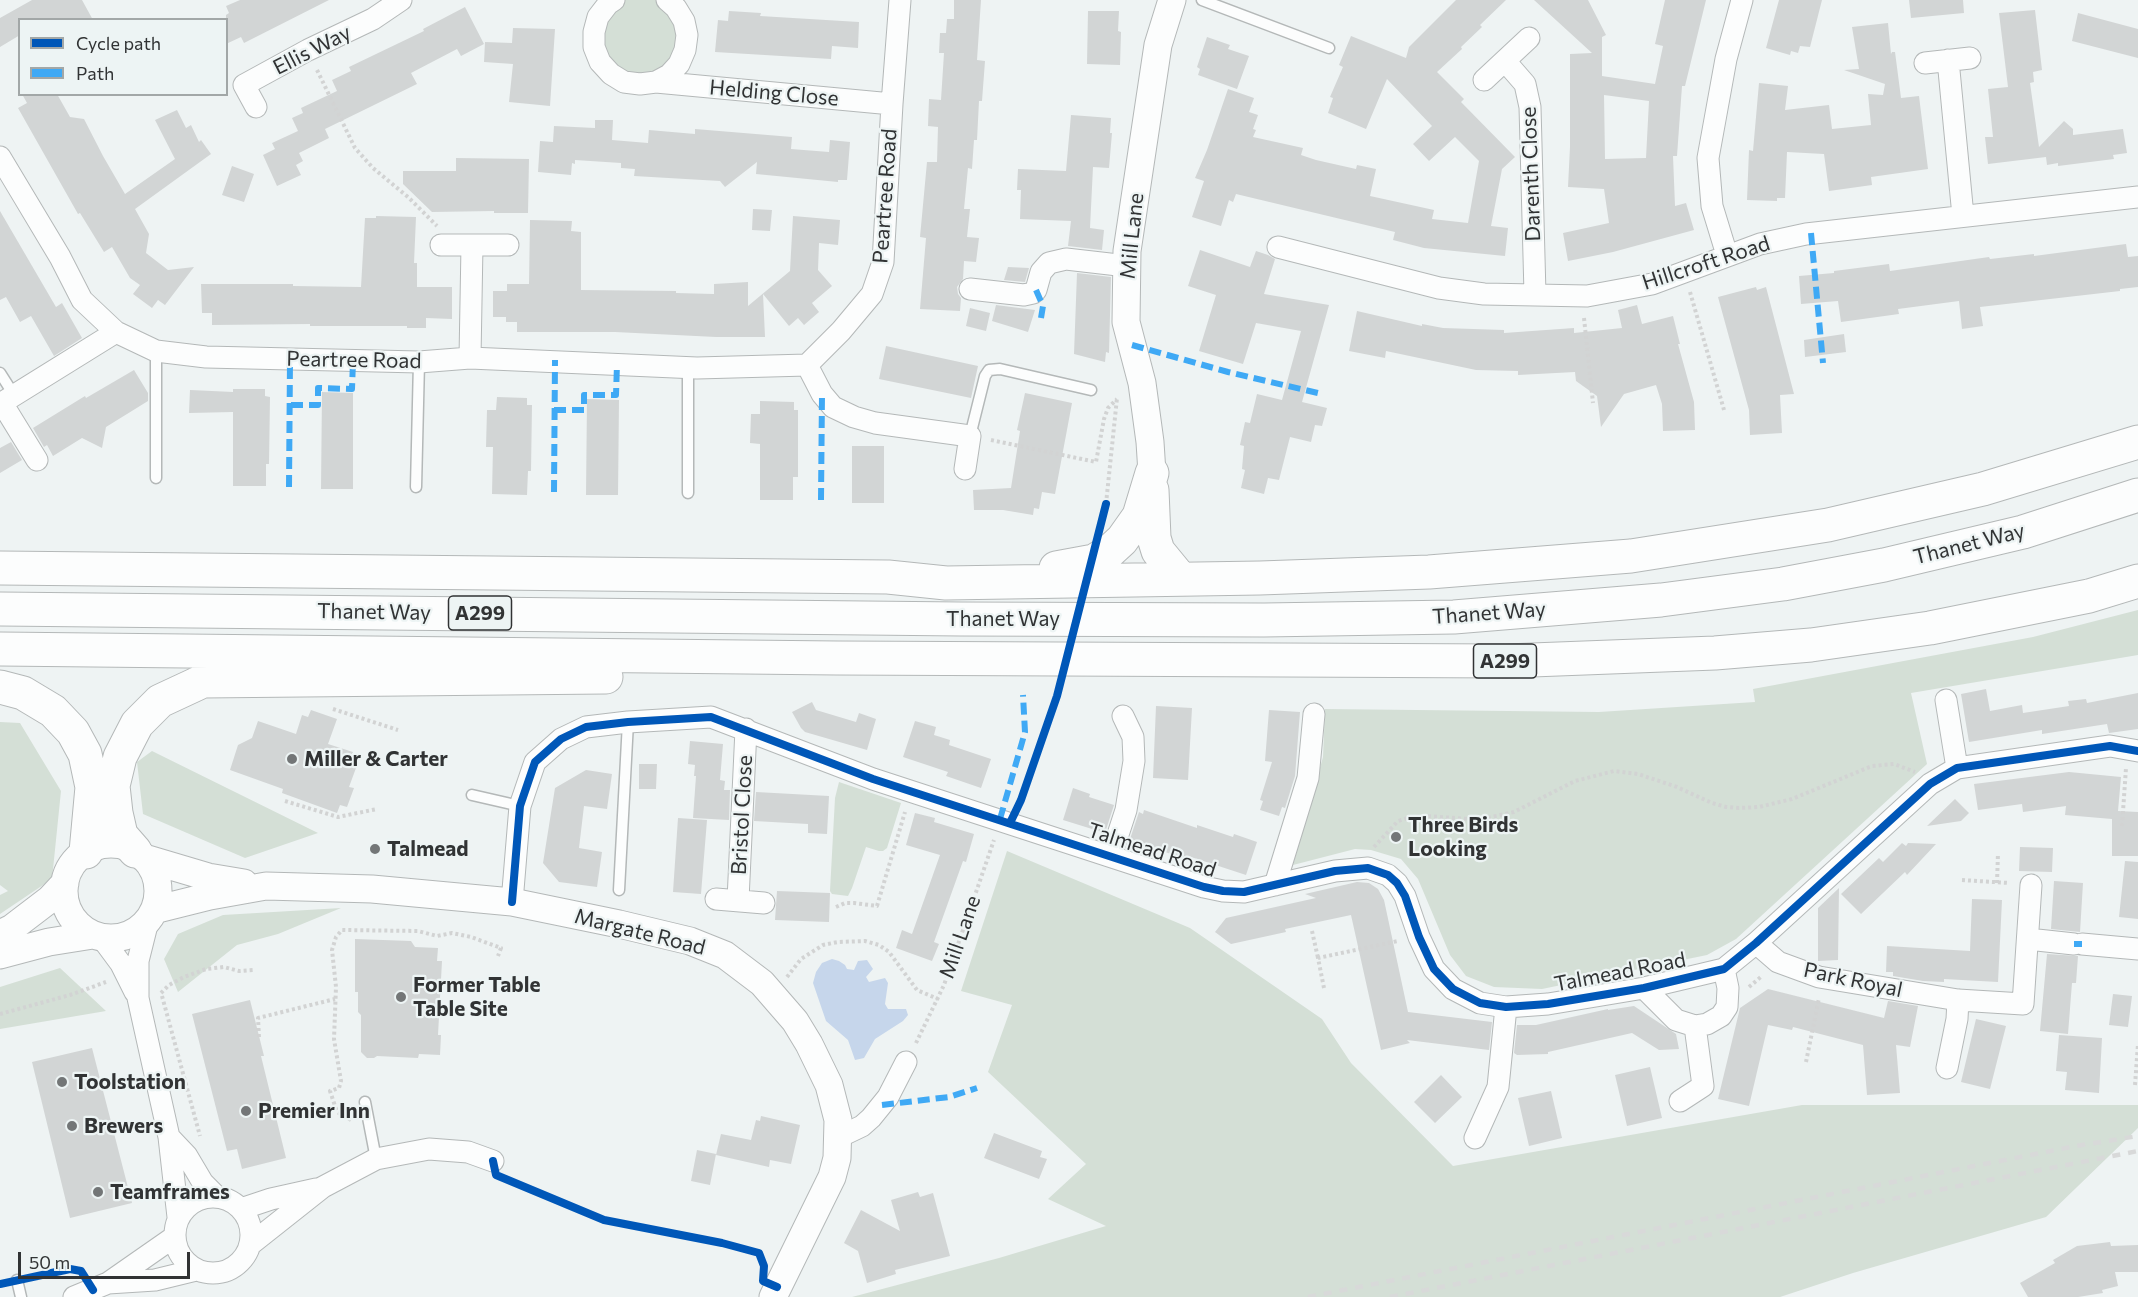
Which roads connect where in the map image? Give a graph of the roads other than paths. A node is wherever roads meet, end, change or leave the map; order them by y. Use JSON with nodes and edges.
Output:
{"nodes":[{"id":1,"x":401,"y":0,"type":"edge"},
{"id":2,"x":614,"y":0,"type":"edge"},
{"id":3,"x":667,"y":0,"type":"edge"},
{"id":4,"x":900,"y":0,"type":"edge"},
{"id":5,"x":1172,"y":0,"type":"edge"},
{"id":6,"x":1202,"y":0,"type":"edge"},
{"id":7,"x":1742,"y":0,"type":"edge"},
{"id":8,"x":1529,"y":38,"type":"dead end"},
{"id":9,"x":1329,"y":48,"type":"dead end"},
{"id":10,"x":1970,"y":58,"type":"dead end"},
{"id":11,"x":1948,"y":60,"type":"junction"},
{"id":12,"x":1505,"y":61,"type":"junction"},
{"id":13,"x":1925,"y":63,"type":"dead end"},
{"id":14,"x":1484,"y":80,"type":"dead end"},
{"id":15,"x":656,"y":82,"type":"junction"},
{"id":16,"x":892,"y":104,"type":"junction"},
{"id":17,"x":256,"y":107,"type":"dead end"},
{"id":18,"x":0,"y":157,"type":"edge"},
{"id":19,"x":2138,"y":197,"type":"edge"},
{"id":20,"x":1963,"y":216,"type":"junction"},
{"id":21,"x":441,"y":245,"type":"road end"},
{"id":22,"x":472,"y":245,"type":"junction"},
{"id":23,"x":508,"y":245,"type":"dead end"},
{"id":24,"x":1278,"y":247,"type":"dead end"},
{"id":25,"x":1727,"y":255,"type":"junction"},
{"id":26,"x":1127,"y":266,"type":"junction"},
{"id":27,"x":970,"y":289,"type":"dead end"},
{"id":28,"x":1535,"y":294,"type":"junction"},
{"id":29,"x":116,"y":332,"type":"junction"},
{"id":30,"x":156,"y":351,"type":"junction"},
{"id":31,"x":470,"y":358,"type":"junction"},
{"id":32,"x":419,"y":362,"type":"junction"},
{"id":33,"x":807,"y":365,"type":"junction"},
{"id":34,"x":688,"y":368,"type":"junction"},
{"id":35,"x":0,"y":373,"type":"edge"},
{"id":36,"x":1091,"y":390,"type":"dead end"},
{"id":37,"x":5,"y":401,"type":"edge"},
{"id":38,"x":970,"y":436,"type":"junction"},
{"id":39,"x":2138,"y":442,"type":"edge"},
{"id":40,"x":37,"y":460,"type":"dead end"},
{"id":41,"x":965,"y":469,"type":"dead end"},
{"id":42,"x":1152,"y":473,"type":"junction"},
{"id":43,"x":156,"y":478,"type":"dead end"},
{"id":44,"x":416,"y":487,"type":"dead end"},
{"id":45,"x":688,"y":492,"type":"dead end"},
{"id":46,"x":2138,"y":495,"type":"edge"},
{"id":47,"x":0,"y":568,"type":"edge"},
{"id":48,"x":888,"y":577,"type":"junction"},
{"id":49,"x":1181,"y":579,"type":"junction"},
{"id":50,"x":2138,"y":581,"type":"edge"},
{"id":51,"x":0,"y":609,"type":"edge"},
{"id":52,"x":0,"y":648,"type":"edge"},
{"id":53,"x":837,"y":658,"type":"junction"},
{"id":54,"x":0,"y":687,"type":"edge"},
{"id":55,"x":1946,"y":700,"type":"dead end"},
{"id":56,"x":1314,"y":714,"type":"dead end"},
{"id":57,"x":1123,"y":716,"type":"dead end"},
{"id":58,"x":628,"y":722,"type":"junction"},
{"id":59,"x":746,"y":729,"type":"junction"},
{"id":60,"x":2132,"y":750,"type":"edge"},
{"id":61,"x":1957,"y":768,"type":"junction"},
{"id":62,"x":472,"y":795,"type":"dead end"},
{"id":63,"x":520,"y":806,"type":"junction"},
{"id":64,"x":86,"y":852,"type":"junction"},
{"id":65,"x":140,"y":854,"type":"junction"},
{"id":66,"x":1111,"y":856,"type":"junction"},
{"id":67,"x":65,"y":884,"type":"junction"},
{"id":68,"x":1275,"y":885,"type":"junction"},
{"id":69,"x":2031,"y":885,"type":"road end"},
{"id":70,"x":266,"y":886,"type":"junction"},
{"id":71,"x":619,"y":890,"type":"dead end"},
{"id":72,"x":716,"y":899,"type":"dead end"},
{"id":73,"x":738,"y":900,"type":"junction"},
{"id":74,"x":512,"y":902,"type":"junction"},
{"id":75,"x":764,"y":903,"type":"dead end"},
{"id":76,"x":151,"y":916,"type":"junction"},
{"id":77,"x":0,"y":934,"type":"edge"},
{"id":78,"x":97,"y":936,"type":"junction"},
{"id":79,"x":2028,"y":939,"type":"junction"},
{"id":80,"x":1756,"y":943,"type":"junction"},
{"id":81,"x":2138,"y":948,"type":"edge"},
{"id":82,"x":0,"y":955,"type":"edge"},
{"id":83,"x":1725,"y":969,"type":"junction"},
{"id":84,"x":1644,"y":988,"type":"junction"},
{"id":85,"x":138,"y":998,"type":"junction"},
{"id":86,"x":1958,"y":1000,"type":"junction"},
{"id":87,"x":1506,"y":1007,"type":"junction"},
{"id":88,"x":1695,"y":1026,"type":"junction"},
{"id":89,"x":908,"y":1056,"type":"road end"},
{"id":90,"x":1947,"y":1068,"type":"dead end"},
{"id":91,"x":1680,"y":1101,"type":"dead end"},
{"id":92,"x":365,"y":1102,"type":"dead end"},
{"id":93,"x":169,"y":1137,"type":"junction"},
{"id":94,"x":838,"y":1137,"type":"junction"},
{"id":95,"x":1475,"y":1138,"type":"dead end"},
{"id":96,"x":376,"y":1159,"type":"junction"},
{"id":97,"x":493,"y":1161,"type":"road end"},
{"id":98,"x":323,"y":1187,"type":"junction"},
{"id":99,"x":217,"y":1197,"type":"junction"},
{"id":100,"x":241,"y":1209,"type":"junction"},
{"id":101,"x":176,"y":1227,"type":"junction"},
{"id":102,"x":250,"y":1244,"type":"junction"},
{"id":103,"x":196,"y":1270,"type":"junction"},
{"id":104,"x":17,"y":1280,"type":"dead end"},
{"id":105,"x":108,"y":1283,"type":"junction"},
{"id":106,"x":775,"y":1292,"type":"edge"},
{"id":107,"x":21,"y":1297,"type":"edge"},
{"id":108,"x":74,"y":1297,"type":"edge"}],
"edges":[{"from":1,"to":17,"type":"street","name":"Ellis Way"},
{"from":2,"to":15,"type":"street","name":"Helding Close"},
{"from":3,"to":15,"type":"street"},
{"from":4,"to":16,"type":"street","name":"Peartree Road"},
{"from":5,"to":26,"type":"street","name":"Mill Lane"},
{"from":6,"to":9,"type":"lane"},
{"from":7,"to":25,"type":"street"},
{"from":8,"to":12,"type":"street"},
{"from":10,"to":11,"type":"street"},
{"from":11,"to":13,"type":"street"},
{"from":11,"to":20,"type":"street"},
{"from":12,"to":14,"type":"street"},
{"from":12,"to":28,"type":"street","name":"Darenth Close"},
{"from":15,"to":16,"type":"street","name":"Helding Close"},
{"from":16,"to":33,"type":"street","name":"Peartree Road"},
{"from":18,"to":29,"type":"street","name":"Peartree Road"},
{"from":19,"to":20,"type":"street","name":"Hillcroft Road"},
{"from":20,"to":25,"type":"street","name":"Hillcroft Road"},
{"from":21,"to":22,"type":"street"},
{"from":22,"to":23,"type":"street"},
{"from":22,"to":31,"type":"street"},
{"from":24,"to":28,"type":"street","name":"Hillcroft Road"},
{"from":25,"to":28,"type":"street","name":"Hillcroft Road"},
{"from":26,"to":27,"type":"street"},
{"from":26,"to":42,"type":"street","name":"Mill Lane"},
{"from":29,"to":30,"type":"street","name":"Peartree Road"},
{"from":29,"to":37,"type":"street"},
{"from":30,"to":32,"type":"street","name":"Peartree Road"},
{"from":30,"to":43,"type":"lane"},
{"from":31,"to":32,"type":"street","name":"Peartree Road"},
{"from":31,"to":34,"type":"street","name":"Peartree Road"},
{"from":32,"to":44,"type":"lane"},
{"from":33,"to":34,"type":"street","name":"Peartree Road"},
{"from":33,"to":38,"type":"street"},
{"from":34,"to":45,"type":"lane"},
{"from":35,"to":37,"type":"lane"},
{"from":36,"to":38,"type":"lane"},
{"from":37,"to":40,"type":"street"},
{"from":38,"to":41,"type":"street"},
{"from":39,"to":49,"type":"highway","number":"A299"},
{"from":42,"to":48,"type":"highway"},
{"from":42,"to":49,"type":"highway"},
{"from":46,"to":51,"type":"highway","name":"Thanet Way","number":"A299"},
{"from":47,"to":48,"type":"highway","number":"A299"},
{"from":48,"to":49,"type":"highway","number":"A299"},
{"from":50,"to":53,"type":"highway","name":"Thanet Way","number":"A299"},
{"from":52,"to":53,"type":"highway","name":"Thanet Way","number":"A299"},
{"from":53,"to":65,"type":"highway"},
{"from":54,"to":64,"type":"highway"},
{"from":55,"to":61,"type":"street"},
{"from":56,"to":68,"type":"street"},
{"from":57,"to":66,"type":"street"},
{"from":58,"to":59,"type":"street","name":"Talmead Road"},
{"from":58,"to":63,"type":"street","name":"Talmead Road"},
{"from":58,"to":71,"type":"lane"},
{"from":59,"to":66,"type":"street","name":"Talmead Road"},
{"from":59,"to":73,"type":"street","name":"Bristol Close"},
{"from":60,"to":61,"type":"street","name":"Talmead Road"},
{"from":61,"to":80,"type":"street","name":"Talmead Road"},
{"from":62,"to":63,"type":"lane"},
{"from":63,"to":74,"type":"street","name":"Talmead Road"},
{"from":64,"to":65,"type":"street"},
{"from":64,"to":67,"type":"street"},
{"from":65,"to":70,"type":"street","name":"Margate Road"},
{"from":65,"to":76,"type":"street"},
{"from":66,"to":68,"type":"street","name":"Talmead Road"},
{"from":67,"to":77,"type":"street"},
{"from":67,"to":78,"type":"street"},
{"from":68,"to":87,"type":"street","name":"Talmead Road"},
{"from":69,"to":79,"type":"street","name":"Park Royal"},
{"from":70,"to":74,"type":"street","name":"Margate Road"},
{"from":70,"to":76,"type":"street","name":"Margate Road"},
{"from":72,"to":73,"type":"street","name":"Bristol Close"},
{"from":73,"to":75,"type":"street","name":"Bristol Close"},
{"from":74,"to":94,"type":"street","name":"Margate Road"},
{"from":76,"to":78,"type":"street"},
{"from":76,"to":85,"type":"street"},
{"from":78,"to":82,"type":"street"},
{"from":78,"to":85,"type":"street"},
{"from":79,"to":81,"type":"street"},
{"from":79,"to":86,"type":"street","name":"Park Royal"},
{"from":80,"to":83,"type":"street","name":"Talmead Road"},
{"from":80,"to":86,"type":"street","name":"Park Royal"},
{"from":83,"to":84,"type":"street","name":"Talmead Road"},
{"from":83,"to":88,"type":"street"},
{"from":84,"to":87,"type":"street","name":"Talmead Road"},
{"from":84,"to":88,"type":"street","name":"Talmead Road"},
{"from":85,"to":93,"type":"street"},
{"from":86,"to":90,"type":"street"},
{"from":87,"to":95,"type":"street"},
{"from":88,"to":91,"type":"street"},
{"from":89,"to":94,"type":"street"},
{"from":92,"to":96,"type":"lane"},
{"from":93,"to":99,"type":"street"},
{"from":93,"to":101,"type":"street"},
{"from":94,"to":106,"type":"street","name":"Margate Road"},
{"from":96,"to":97,"type":"street"},
{"from":96,"to":98,"type":"street"},
{"from":98,"to":100,"type":"street"},
{"from":98,"to":102,"type":"street"},
{"from":99,"to":100,"type":"street"},
{"from":99,"to":101,"type":"street"},
{"from":100,"to":102,"type":"street"},
{"from":101,"to":103,"type":"street"},
{"from":101,"to":105,"type":"street"},
{"from":102,"to":103,"type":"street"},
{"from":103,"to":105,"type":"street"},
{"from":104,"to":107,"type":"lane"},
{"from":105,"to":108,"type":"street"}]}
